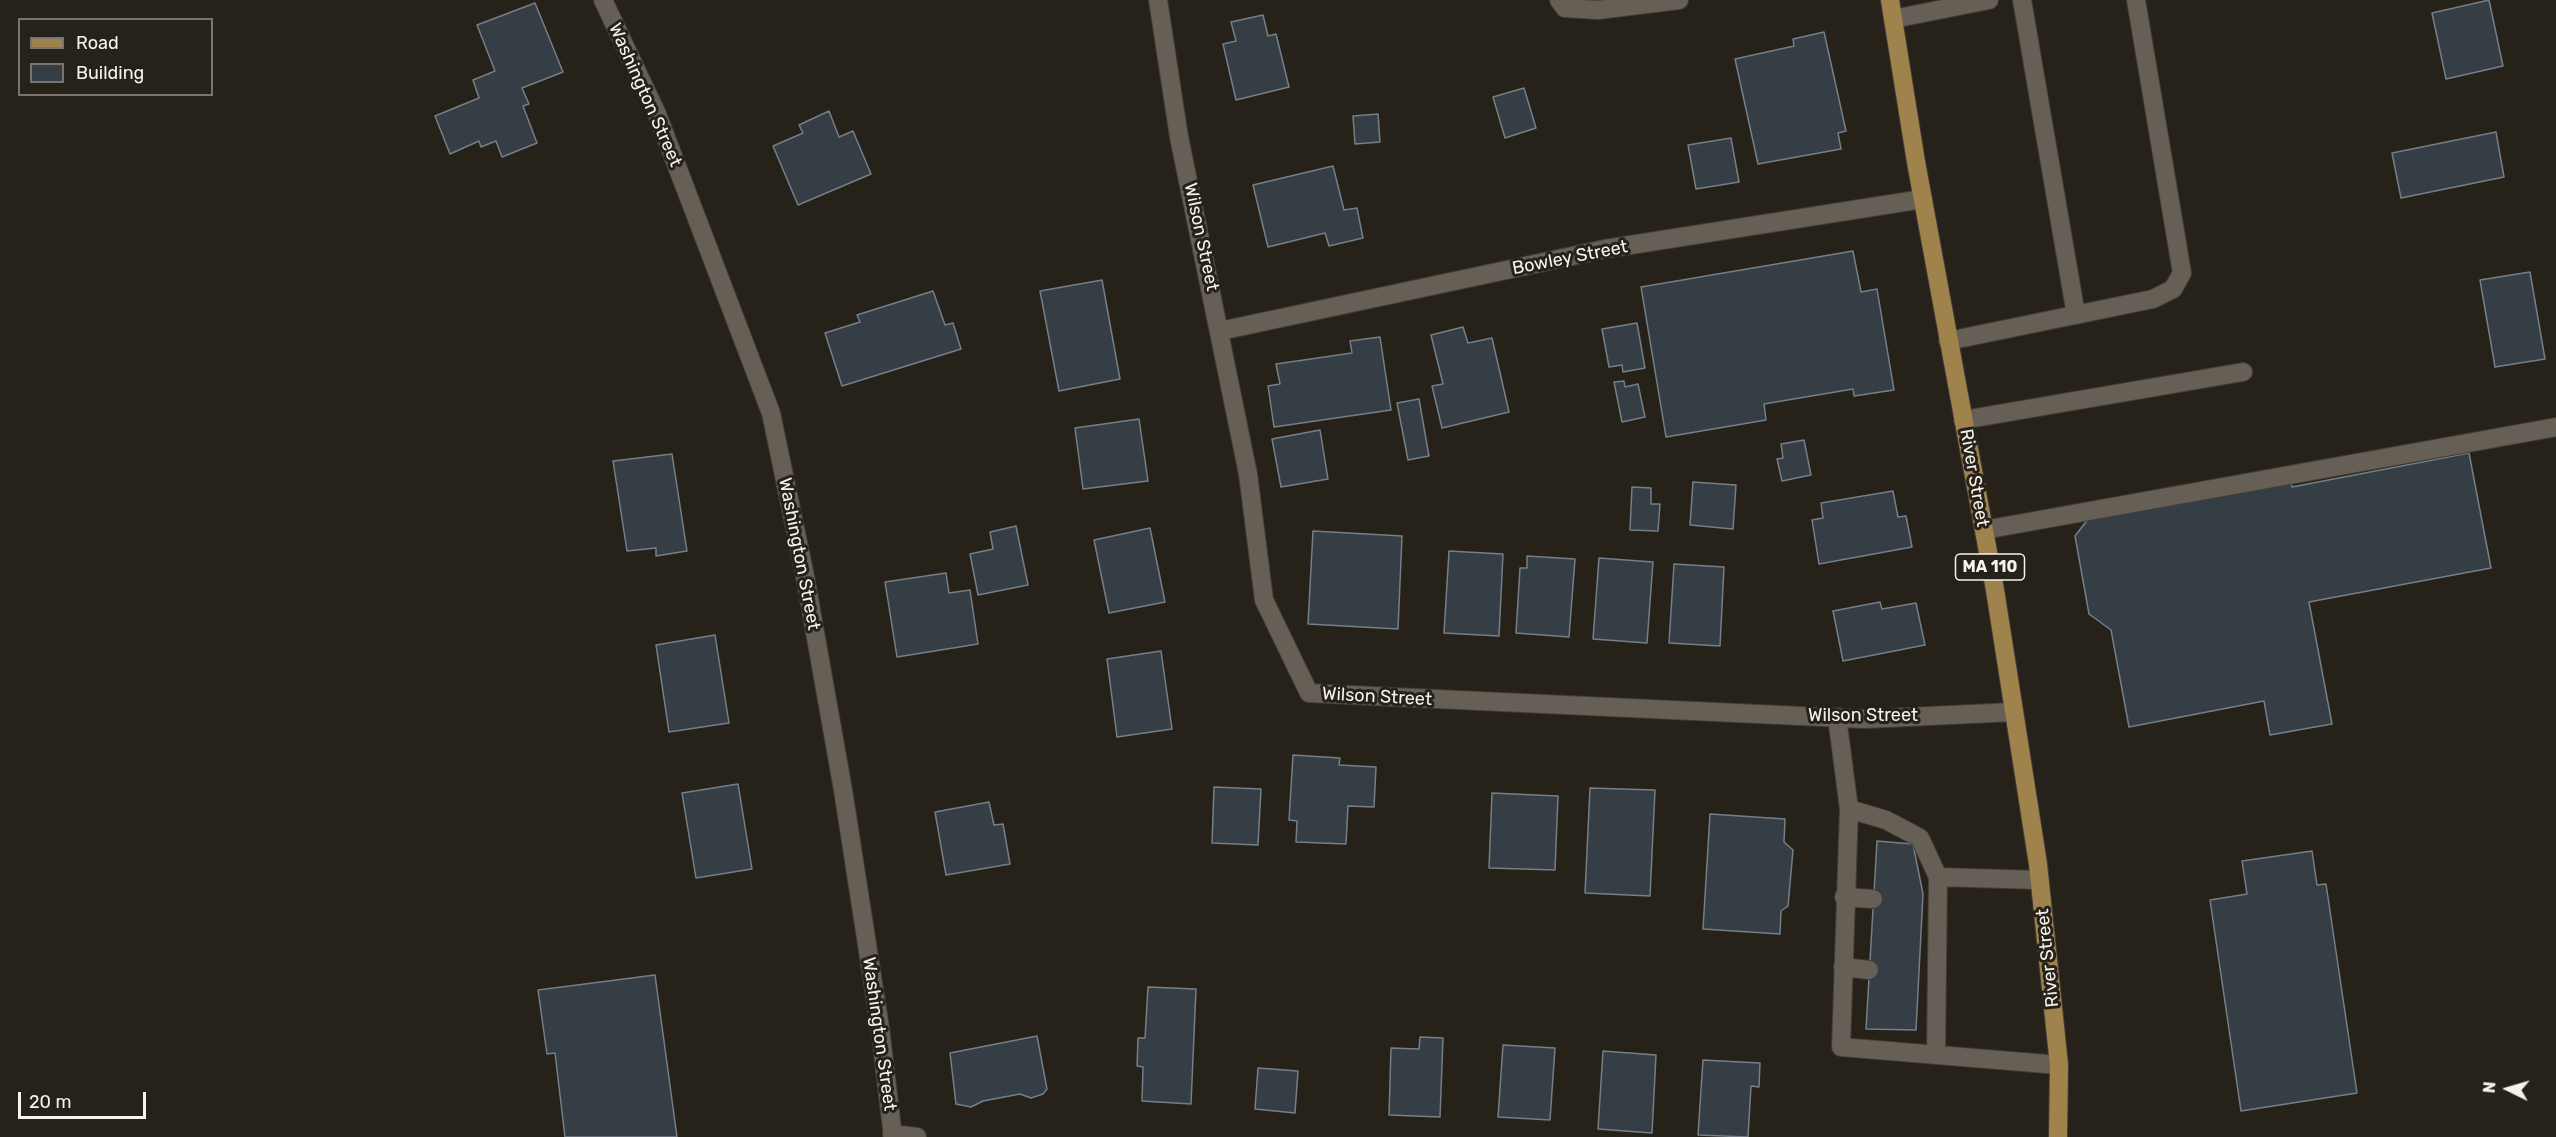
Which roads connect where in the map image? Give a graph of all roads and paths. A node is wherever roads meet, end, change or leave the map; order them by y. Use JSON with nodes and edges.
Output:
{"nodes":[{"id":1,"x":603,"y":0,"type":"edge"},
{"id":2,"x":1158,"y":0,"type":"edge"},
{"id":3,"x":1559,"y":0,"type":"edge"},
{"id":4,"x":1679,"y":0,"type":"edge"},
{"id":5,"x":1890,"y":0,"type":"edge"},
{"id":6,"x":1989,"y":0,"type":"edge"},
{"id":7,"x":2022,"y":0,"type":"edge"},
{"id":8,"x":2136,"y":0,"type":"edge"},
{"id":9,"x":1893,"y":19,"type":"junction"},
{"id":10,"x":1923,"y":199,"type":"junction"},
{"id":11,"x":2076,"y":315,"type":"junction"},
{"id":12,"x":1221,"y":331,"type":"junction"},
{"id":13,"x":1948,"y":341,"type":"junction"},
{"id":14,"x":2243,"y":372,"type":"dead end"},
{"id":15,"x":1964,"y":420,"type":"junction"},
{"id":16,"x":2556,"y":427,"type":"edge"},
{"id":17,"x":1984,"y":530,"type":"junction"},
{"id":18,"x":2014,"y":712,"type":"junction"},
{"id":19,"x":1838,"y":717,"type":"junction"},
{"id":20,"x":1849,"y":809,"type":"junction"},
{"id":21,"x":1938,"y":877,"type":"junction"},
{"id":22,"x":2039,"y":880,"type":"junction"},
{"id":23,"x":1844,"y":897,"type":"junction"},
{"id":24,"x":1873,"y":899,"type":"dead end"},
{"id":25,"x":1843,"y":968,"type":"junction"},
{"id":26,"x":1869,"y":970,"type":"dead end"},
{"id":27,"x":1936,"y":1055,"type":"junction"},
{"id":28,"x":2060,"y":1065,"type":"junction"},
{"id":29,"x":892,"y":1136,"type":"edge"},
{"id":30,"x":917,"y":1137,"type":"edge"},
{"id":31,"x":2058,"y":1137,"type":"edge"}],
"edges":[{"from":1,"to":29,"type":"street","name":"Washington Street"},
{"from":2,"to":12,"type":"street","name":"Wilson Street"},
{"from":3,"to":4,"type":"street"},
{"from":5,"to":9,"type":"main road","name":"River Street","number":"MA 110"},
{"from":6,"to":9,"type":"street"},
{"from":7,"to":11,"type":"street"},
{"from":8,"to":11,"type":"street"},
{"from":9,"to":10,"type":"main road","name":"River Street","number":"MA 110"},
{"from":10,"to":12,"type":"street","name":"Bowley Street"},
{"from":10,"to":13,"type":"main road","name":"River Street","number":"MA 110"},
{"from":11,"to":13,"type":"street"},
{"from":12,"to":19,"type":"street","name":"Wilson Street"},
{"from":13,"to":15,"type":"main road","name":"River Street","number":"MA 110"},
{"from":14,"to":15,"type":"street"},
{"from":15,"to":17,"type":"main road","name":"River Street","number":"MA 110"},
{"from":16,"to":17,"type":"street"},
{"from":17,"to":18,"type":"main road","name":"River Street","number":"MA 110"},
{"from":18,"to":19,"type":"street","name":"Wilson Street"},
{"from":18,"to":22,"type":"main road","name":"River Street","number":"MA 110"},
{"from":19,"to":20,"type":"street"},
{"from":20,"to":21,"type":"street"},
{"from":20,"to":23,"type":"street"},
{"from":21,"to":22,"type":"street"},
{"from":21,"to":27,"type":"street"},
{"from":22,"to":28,"type":"main road","name":"River Street","number":"MA 110"},
{"from":23,"to":24,"type":"street"},
{"from":23,"to":25,"type":"street"},
{"from":25,"to":26,"type":"street"},
{"from":25,"to":27,"type":"street"},
{"from":27,"to":28,"type":"street"},
{"from":28,"to":31,"type":"main road","name":"River Street","number":"MA 110"},
{"from":29,"to":30,"type":"street"}]}
